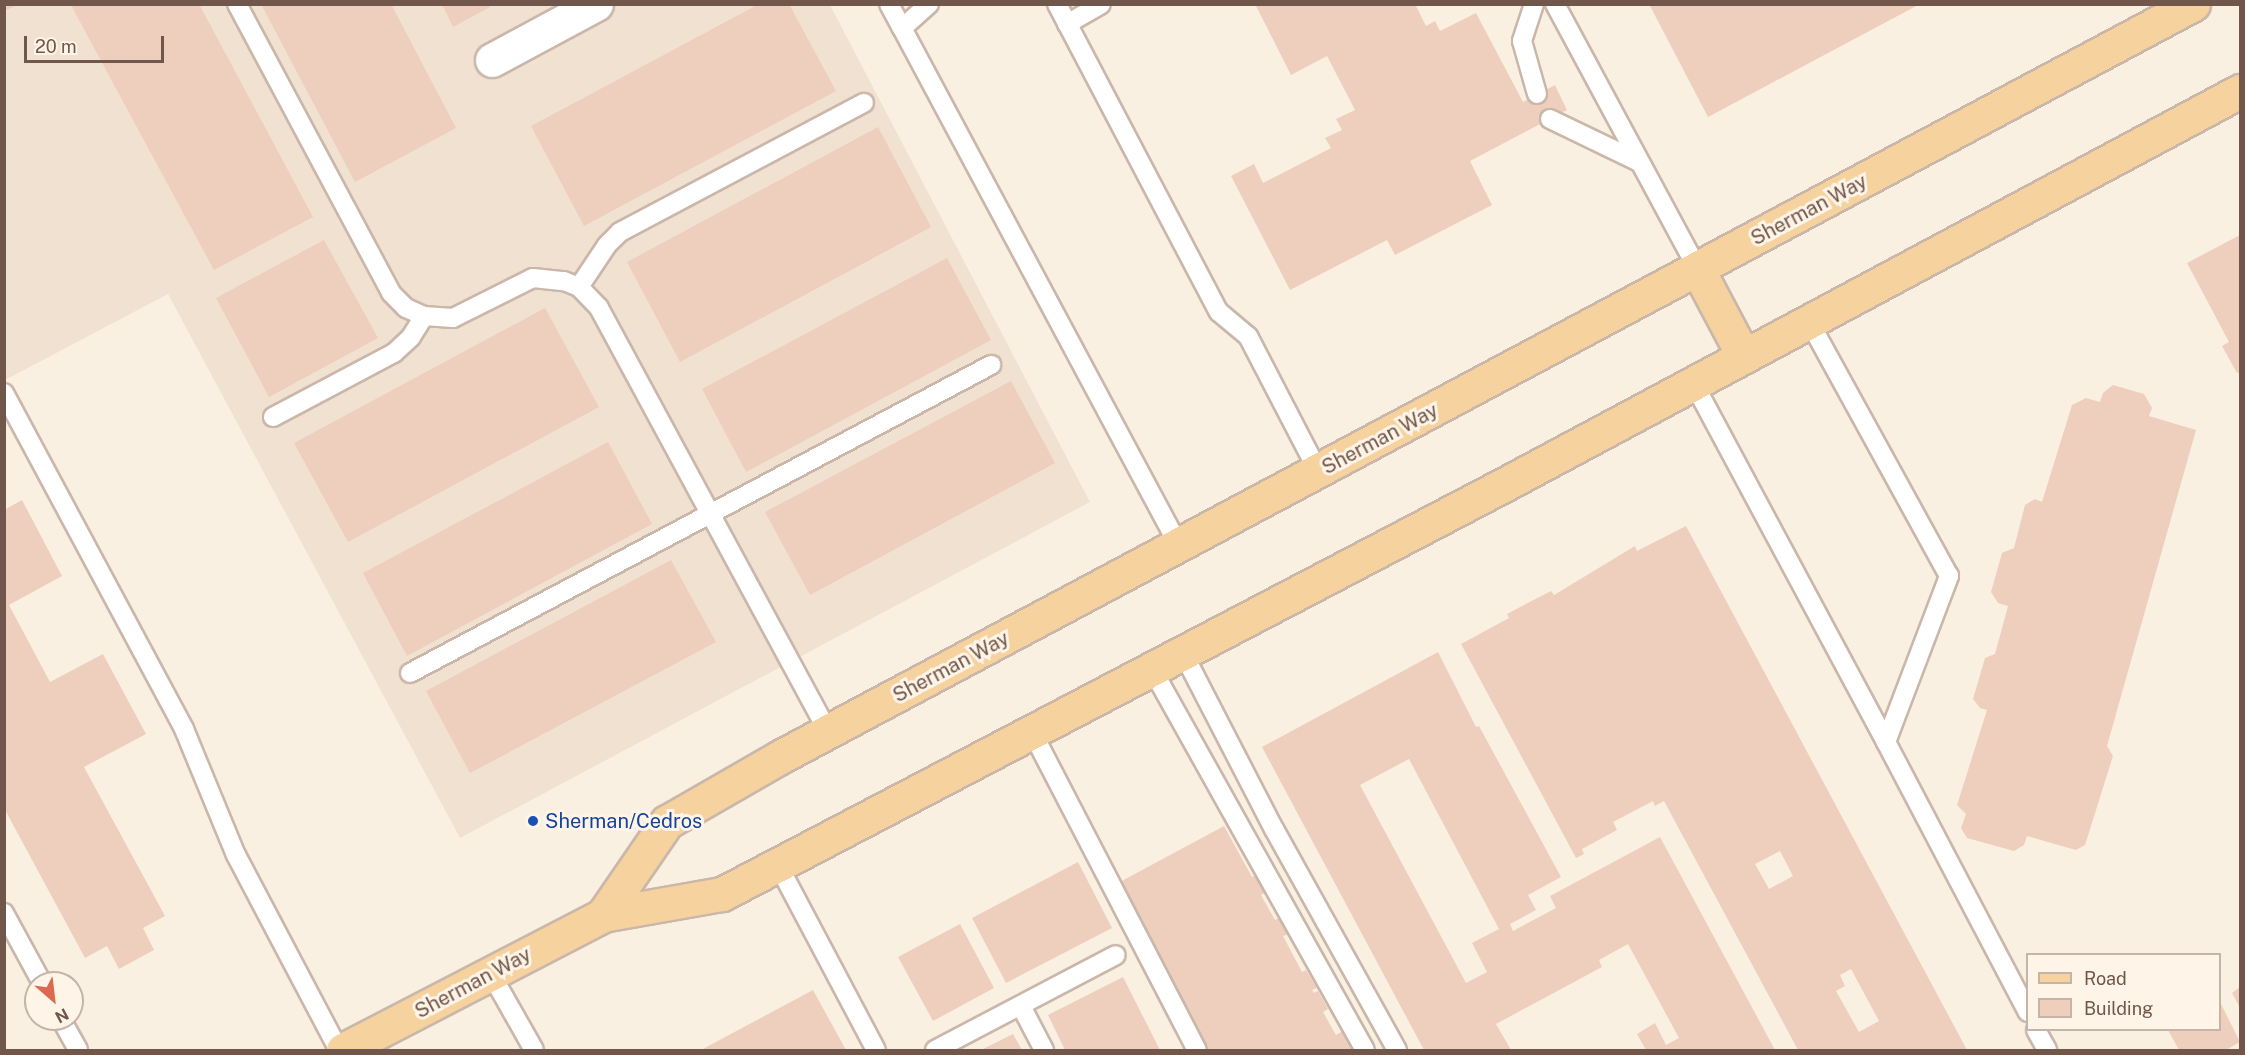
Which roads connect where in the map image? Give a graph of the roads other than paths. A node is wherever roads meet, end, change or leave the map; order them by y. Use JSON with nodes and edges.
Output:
{"nodes":[{"id":1,"x":237,"y":4,"type":"edge"},
{"id":2,"x":596,"y":4,"type":"edge"},
{"id":3,"x":889,"y":4,"type":"edge"},
{"id":4,"x":929,"y":4,"type":"edge"},
{"id":5,"x":1057,"y":4,"type":"edge"},
{"id":6,"x":1101,"y":4,"type":"edge"},
{"id":7,"x":1534,"y":4,"type":"edge"},
{"id":8,"x":1555,"y":4,"type":"edge"},
{"id":9,"x":2193,"y":4,"type":"edge"},
{"id":10,"x":1067,"y":24,"type":"junction"},
{"id":11,"x":902,"y":28,"type":"junction"},
{"id":12,"x":492,"y":60,"type":"dead end"},
{"id":13,"x":2241,"y":91,"type":"edge"},
{"id":14,"x":1537,"y":94,"type":"dead end"},
{"id":15,"x":864,"y":104,"type":"dead end"},
{"id":16,"x":1550,"y":119,"type":"dead end"},
{"id":17,"x":1637,"y":161,"type":"junction"},
{"id":18,"x":1698,"y":270,"type":"junction"},
{"id":19,"x":579,"y":287,"type":"junction"},
{"id":20,"x":424,"y":316,"type":"junction"},
{"id":21,"x":1809,"y":321,"type":"junction"},
{"id":22,"x":1744,"y":357,"type":"junction"},
{"id":23,"x":991,"y":365,"type":"dead end"},
{"id":24,"x":1694,"y":384,"type":"junction"},
{"id":25,"x":4,"y":393,"type":"edge"},
{"id":26,"x":273,"y":417,"type":"dead end"},
{"id":27,"x":1318,"y":471,"type":"junction"},
{"id":28,"x":711,"y":515,"type":"junction"},
{"id":29,"x":1179,"y":546,"type":"junction"},
{"id":30,"x":1183,"y":653,"type":"junction"},
{"id":31,"x":1152,"y":669,"type":"junction"},
{"id":32,"x":410,"y":673,"type":"dead end"},
{"id":33,"x":828,"y":732,"type":"junction"},
{"id":34,"x":1032,"y":732,"type":"junction"},
{"id":35,"x":1887,"y":742,"type":"junction"},
{"id":36,"x":778,"y":866,"type":"junction"},
{"id":37,"x":4,"y":913,"type":"edge"},
{"id":38,"x":603,"y":915,"type":"junction"},
{"id":39,"x":1116,"y":955,"type":"dead end"},
{"id":40,"x":35,"y":971,"type":"edge"},
{"id":41,"x":491,"y":974,"type":"junction"},
{"id":42,"x":1021,"y":1006,"type":"junction"},
{"id":43,"x":2026,"y":1008,"type":"edge"},
{"id":44,"x":68,"y":1031,"type":"edge"},
{"id":45,"x":2037,"y":1031,"type":"edge"},
{"id":46,"x":78,"y":1050,"type":"edge"},
{"id":47,"x":341,"y":1050,"type":"edge"},
{"id":48,"x":534,"y":1050,"type":"edge"},
{"id":49,"x":876,"y":1050,"type":"edge"},
{"id":50,"x":935,"y":1050,"type":"edge"},
{"id":51,"x":1044,"y":1050,"type":"edge"},
{"id":52,"x":1197,"y":1050,"type":"edge"},
{"id":53,"x":1365,"y":1050,"type":"edge"},
{"id":54,"x":1397,"y":1050,"type":"edge"},
{"id":55,"x":2047,"y":1050,"type":"edge"}],
"edges":[{"from":1,"to":20,"type":"lane"},
{"from":2,"to":12,"type":"street"},
{"from":3,"to":11,"type":"lane"},
{"from":4,"to":11,"type":"lane"},
{"from":5,"to":10,"type":"lane"},
{"from":6,"to":10,"type":"lane"},
{"from":7,"to":14,"type":"lane"},
{"from":8,"to":17,"type":"lane"},
{"from":9,"to":18,"type":"main road","name":"Sherman Way"},
{"from":10,"to":27,"type":"lane"},
{"from":11,"to":29,"type":"lane"},
{"from":13,"to":21,"type":"main road","name":"Sherman Way"},
{"from":15,"to":19,"type":"lane"},
{"from":16,"to":17,"type":"lane"},
{"from":17,"to":18,"type":"lane"},
{"from":18,"to":22,"type":"main road"},
{"from":18,"to":27,"type":"main road","name":"Sherman Way"},
{"from":19,"to":20,"type":"lane"},
{"from":19,"to":28,"type":"lane"},
{"from":20,"to":26,"type":"lane"},
{"from":21,"to":22,"type":"main road","name":"Sherman Way"},
{"from":21,"to":35,"type":"lane"},
{"from":22,"to":24,"type":"main road","name":"Sherman Way"},
{"from":23,"to":28,"type":"lane"},
{"from":24,"to":30,"type":"main road","name":"Sherman Way"},
{"from":24,"to":35,"type":"lane"},
{"from":25,"to":47,"type":"lane"},
{"from":27,"to":29,"type":"main road","name":"Sherman Way"},
{"from":28,"to":32,"type":"lane"},
{"from":28,"to":33,"type":"lane"},
{"from":29,"to":33,"type":"main road","name":"Sherman Way"},
{"from":30,"to":31,"type":"main road","name":"Sherman Way"},
{"from":30,"to":54,"type":"lane"},
{"from":31,"to":34,"type":"main road","name":"Sherman Way"},
{"from":31,"to":53,"type":"lane"},
{"from":33,"to":38,"type":"main road","name":"Sherman Way"},
{"from":34,"to":36,"type":"main road","name":"Sherman Way"},
{"from":34,"to":52,"type":"lane"},
{"from":35,"to":43,"type":"lane"},
{"from":36,"to":38,"type":"main road","name":"Sherman Way"},
{"from":36,"to":49,"type":"lane"},
{"from":37,"to":40,"type":"lane"},
{"from":38,"to":41,"type":"main road","name":"Sherman Way"},
{"from":39,"to":42,"type":"lane"},
{"from":41,"to":47,"type":"main road","name":"Sherman Way"},
{"from":41,"to":48,"type":"lane"},
{"from":42,"to":50,"type":"lane"},
{"from":42,"to":51,"type":"lane"},
{"from":44,"to":46,"type":"lane"},
{"from":45,"to":55,"type":"lane"}]}
